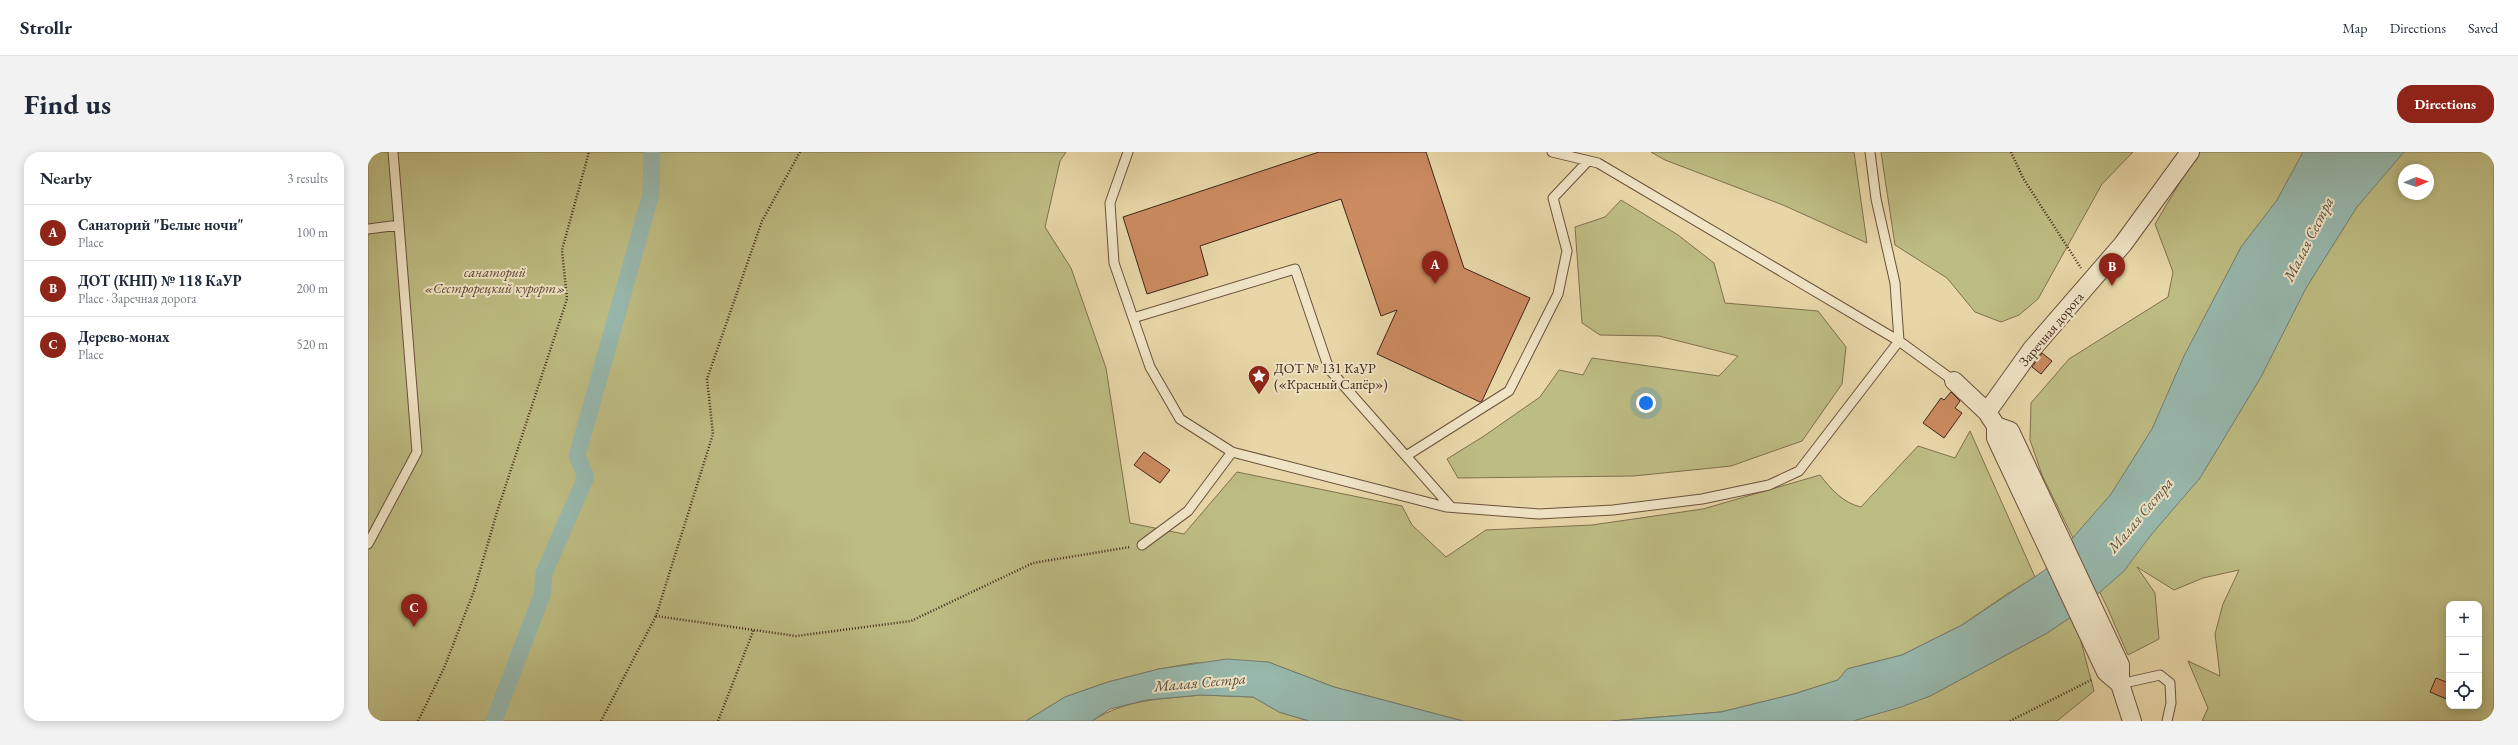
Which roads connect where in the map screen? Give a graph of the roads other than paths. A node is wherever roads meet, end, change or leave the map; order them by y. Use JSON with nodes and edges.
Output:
{"nodes":[{"id":1,"x":393,"y":152,"type":"edge"},
{"id":2,"x":1128,"y":152,"type":"edge"},
{"id":3,"x":1552,"y":152,"type":"edge"},
{"id":4,"x":1870,"y":152,"type":"edge"},
{"id":5,"x":2190,"y":152,"type":"edge"},
{"id":6,"x":1565,"y":154,"type":"edge"},
{"id":7,"x":1588,"y":161,"type":"junction"},
{"id":8,"x":399,"y":225,"type":"junction"},
{"id":9,"x":368,"y":229,"type":"edge"},
{"id":10,"x":1133,"y":318,"type":"junction"},
{"id":11,"x":1899,"y":341,"type":"junction"},
{"id":12,"x":1954,"y":381,"type":"joint"},
{"id":13,"x":1997,"y":427,"type":"junction"},
{"id":14,"x":1232,"y":452,"type":"junction"},
{"id":15,"x":1406,"y":456,"type":"junction"},
{"id":16,"x":1451,"y":507,"type":"junction"},
{"id":17,"x":368,"y":544,"type":"edge"},
{"id":18,"x":1142,"y":545,"type":"road end"},
{"id":19,"x":2120,"y":684,"type":"junction"},
{"id":20,"x":2132,"y":721,"type":"edge"},
{"id":21,"x":2167,"y":721,"type":"edge"}],
"edges":[{"from":1,"to":8,"type":"lane"},
{"from":2,"to":10,"type":"lane"},
{"from":3,"to":6,"type":"lane"},
{"from":4,"to":11,"type":"lane"},
{"from":5,"to":13,"type":"street","name":"Заречная дорога"},
{"from":6,"to":7,"type":"lane"},
{"from":7,"to":11,"type":"lane"},
{"from":7,"to":15,"type":"lane"},
{"from":8,"to":9,"type":"lane"},
{"from":8,"to":17,"type":"lane"},
{"from":10,"to":14,"type":"lane"},
{"from":10,"to":15,"type":"lane"},
{"from":11,"to":12,"type":"lane"},
{"from":11,"to":16,"type":"lane"},
{"from":12,"to":13,"type":"street"},
{"from":13,"to":19,"type":"street"},
{"from":14,"to":16,"type":"lane"},
{"from":14,"to":18,"type":"lane"},
{"from":15,"to":16,"type":"lane"},
{"from":19,"to":20,"type":"street"},
{"from":19,"to":21,"type":"lane"}]}
